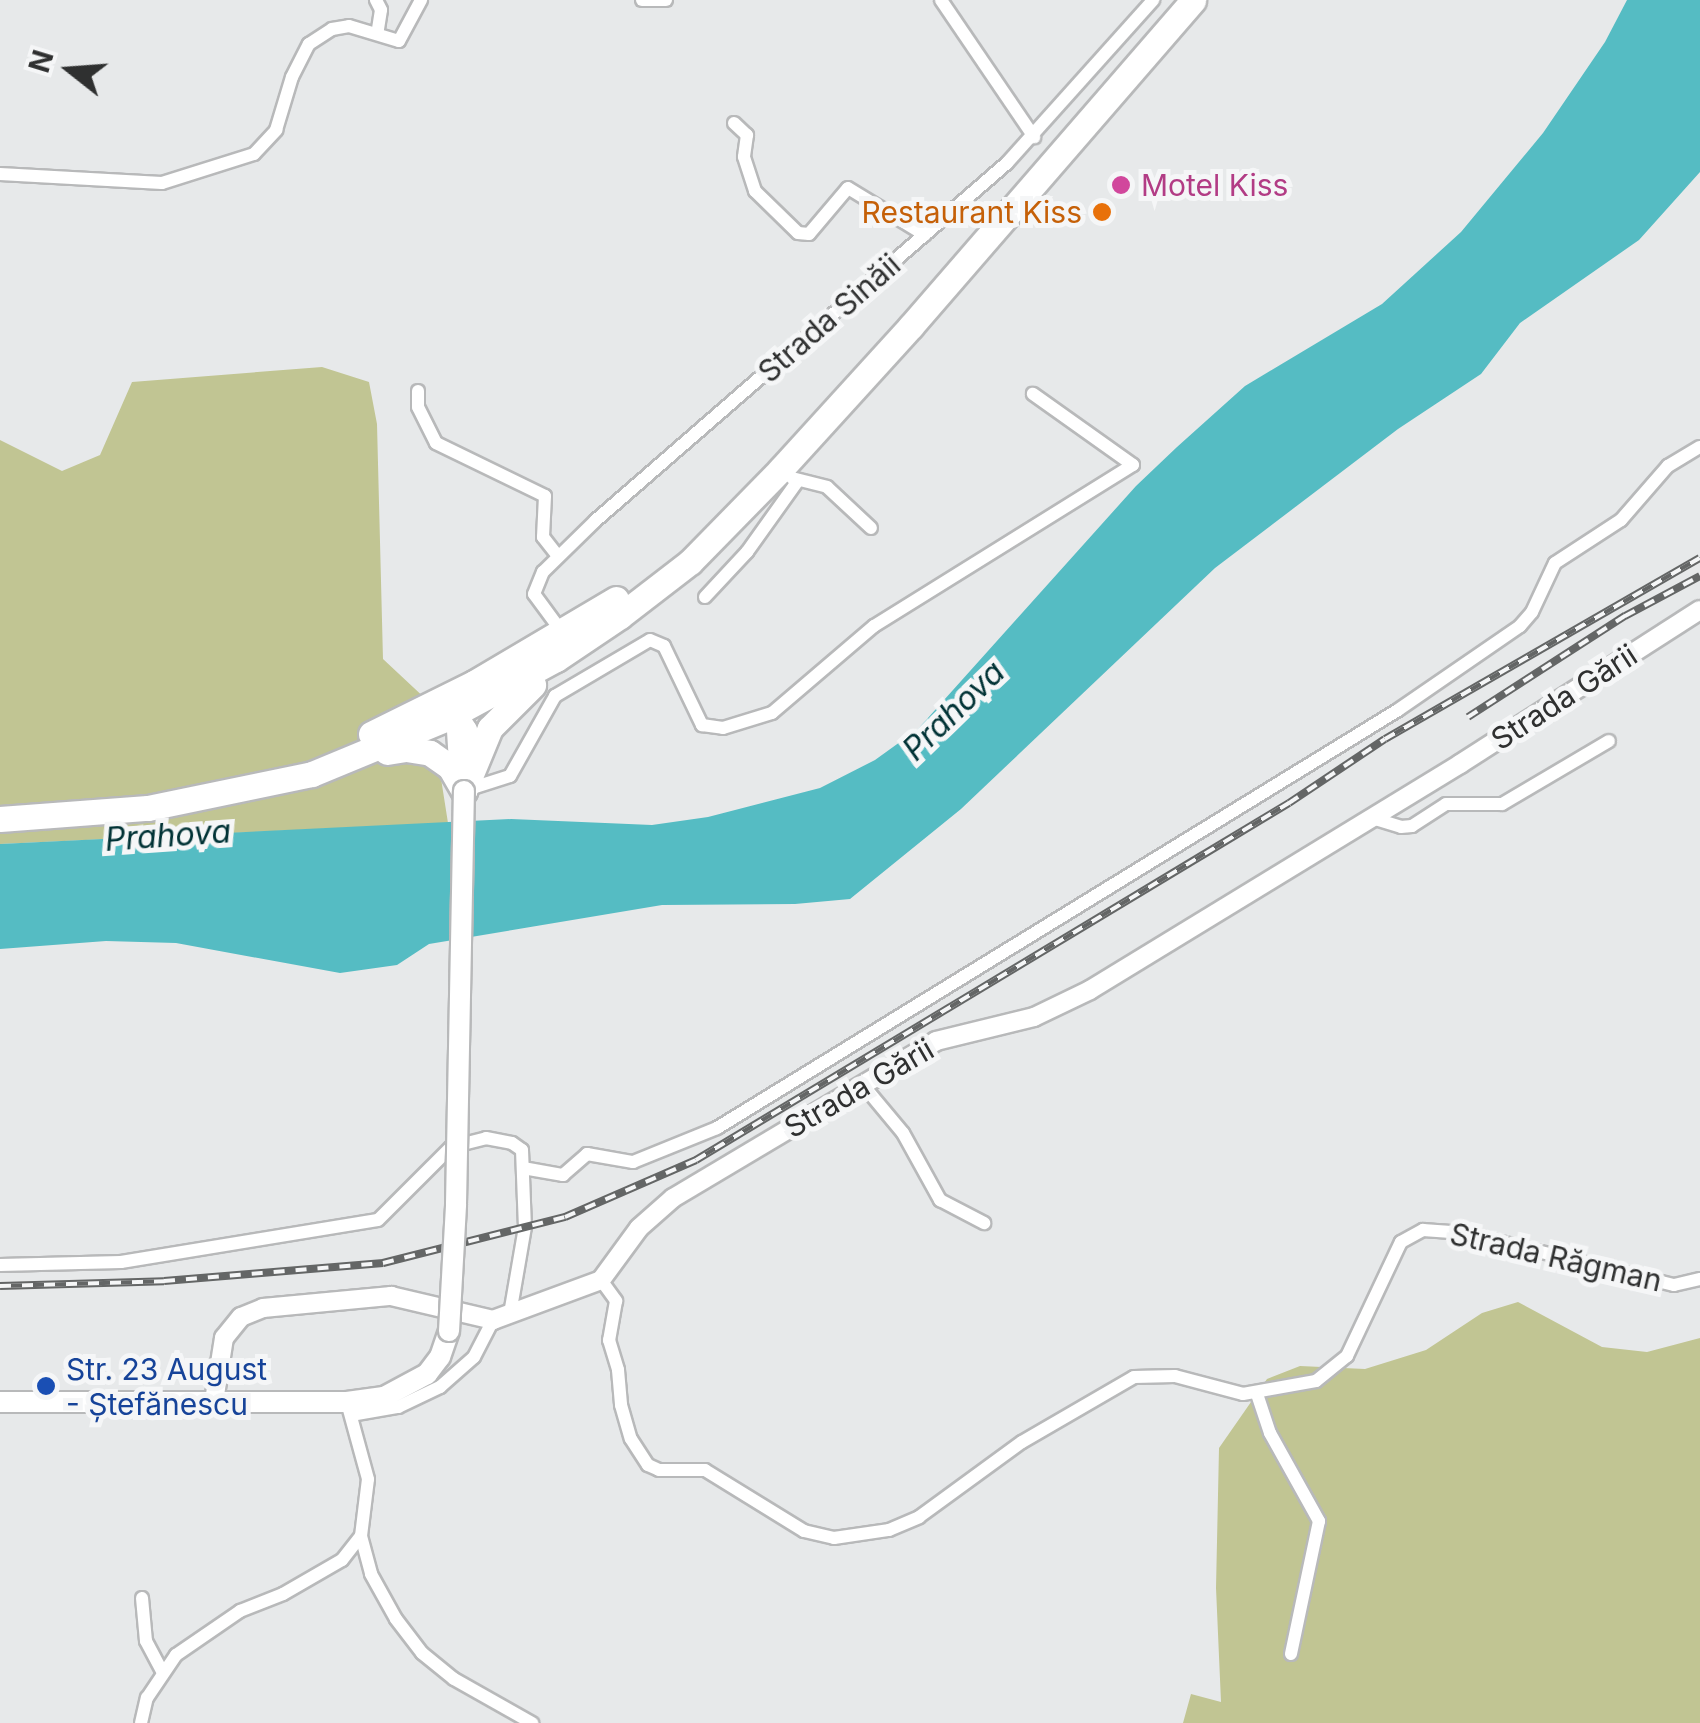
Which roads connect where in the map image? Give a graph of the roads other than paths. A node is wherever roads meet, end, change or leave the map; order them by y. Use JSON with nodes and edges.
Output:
{"nodes":[{"id":1,"x":376,"y":0,"type":"edge"},
{"id":2,"x":422,"y":0,"type":"edge"},
{"id":3,"x":642,"y":0,"type":"edge"},
{"id":4,"x":666,"y":0,"type":"edge"},
{"id":5,"x":941,"y":0,"type":"edge"},
{"id":6,"x":1153,"y":0,"type":"edge"},
{"id":7,"x":1174,"y":0,"type":"edge"},
{"id":8,"x":1192,"y":0,"type":"edge"},
{"id":9,"x":377,"y":34,"type":"junction"},
{"id":10,"x":734,"y":123,"type":"dead end"},
{"id":11,"x":1034,"y":137,"type":"junction"},
{"id":12,"x":0,"y":174,"type":"edge"},
{"id":13,"x":925,"y":235,"type":"junction"},
{"id":14,"x":418,"y":392,"type":"dead end"},
{"id":15,"x":1032,"y":394,"type":"dead end"},
{"id":16,"x":1700,"y":447,"type":"edge"},
{"id":17,"x":789,"y":476,"type":"junction"},
{"id":18,"x":871,"y":528,"type":"dead end"},
{"id":19,"x":558,"y":556,"type":"junction"},
{"id":20,"x":650,"y":594,"type":"junction"},
{"id":21,"x":706,"y":597,"type":"dead end"},
{"id":22,"x":1700,"y":610,"type":"edge"},
{"id":23,"x":562,"y":632,"type":"junction"},
{"id":24,"x":452,"y":704,"type":"junction"},
{"id":25,"x":1609,"y":741,"type":"dead end"},
{"id":26,"x":343,"y":763,"type":"junction"},
{"id":27,"x":464,"y":791,"type":"junction"},
{"id":28,"x":0,"y":806,"type":"edge"},
{"id":29,"x":1372,"y":818,"type":"junction"},
{"id":30,"x":0,"y":819,"type":"edge"},
{"id":31,"x":863,"y":1085,"type":"junction"},
{"id":32,"x":523,"y":1168,"type":"junction"},
{"id":33,"x":984,"y":1223,"type":"dead end"},
{"id":34,"x":0,"y":1265,"type":"edge"},
{"id":35,"x":1700,"y":1279,"type":"edge"},
{"id":36,"x":601,"y":1280,"type":"junction"},
{"id":37,"x":502,"y":1317,"type":"junction"},
{"id":38,"x":1257,"y":1394,"type":"junction"},
{"id":39,"x":0,"y":1402,"type":"edge"},
{"id":40,"x":214,"y":1402,"type":"junction"},
{"id":41,"x":349,"y":1409,"type":"junction"},
{"id":42,"x":361,"y":1536,"type":"junction"},
{"id":43,"x":142,"y":1598,"type":"dead end"},
{"id":44,"x":1290,"y":1654,"type":"dead end"},
{"id":45,"x":162,"y":1671,"type":"junction"},
{"id":46,"x":141,"y":1723,"type":"edge"},
{"id":47,"x":532,"y":1723,"type":"edge"}],
"edges":[{"from":1,"to":9,"type":"street"},
{"from":2,"to":9,"type":"street"},
{"from":3,"to":4,"type":"street"},
{"from":5,"to":11,"type":"street"},
{"from":6,"to":11,"type":"street","name":"Strada Sinăii"},
{"from":7,"to":23,"type":"highway"},
{"from":8,"to":17,"type":"highway"},
{"from":9,"to":12,"type":"street"},
{"from":10,"to":13,"type":"street"},
{"from":11,"to":13,"type":"street","name":"Strada Sinăii"},
{"from":13,"to":19,"type":"street","name":"Strada Sinăii"},
{"from":14,"to":19,"type":"street"},
{"from":15,"to":27,"type":"street"},
{"from":16,"to":32,"type":"street"},
{"from":17,"to":18,"type":"street"},
{"from":17,"to":20,"type":"highway"},
{"from":17,"to":21,"type":"street"},
{"from":19,"to":23,"type":"street","name":"Strada Sinăii"},
{"from":20,"to":24,"type":"highway"},
{"from":20,"to":27,"type":"highway"},
{"from":22,"to":29,"type":"street","name":"Strada Gării"},
{"from":23,"to":24,"type":"highway"},
{"from":24,"to":26,"type":"highway"},
{"from":24,"to":27,"type":"main road"},
{"from":24,"to":28,"type":"highway"},
{"from":25,"to":29,"type":"street"},
{"from":26,"to":27,"type":"highway"},
{"from":26,"to":30,"type":"highway"},
{"from":27,"to":41,"type":"main road","bridge":true},
{"from":29,"to":31,"type":"street","name":"Strada Gării"},
{"from":31,"to":33,"type":"street"},
{"from":31,"to":36,"type":"street","name":"Strada Gării"},
{"from":32,"to":34,"type":"street"},
{"from":32,"to":37,"type":"street"},
{"from":35,"to":38,"type":"street","name":"Strada Răgman"},
{"from":36,"to":37,"type":"street"},
{"from":36,"to":38,"type":"street"},
{"from":37,"to":40,"type":"street"},
{"from":37,"to":41,"type":"street"},
{"from":38,"to":44,"type":"street"},
{"from":39,"to":40,"type":"main road"},
{"from":40,"to":41,"type":"main road"},
{"from":41,"to":42,"type":"street"},
{"from":42,"to":45,"type":"street"},
{"from":42,"to":47,"type":"street"},
{"from":43,"to":45,"type":"street"},
{"from":45,"to":46,"type":"street"}]}
